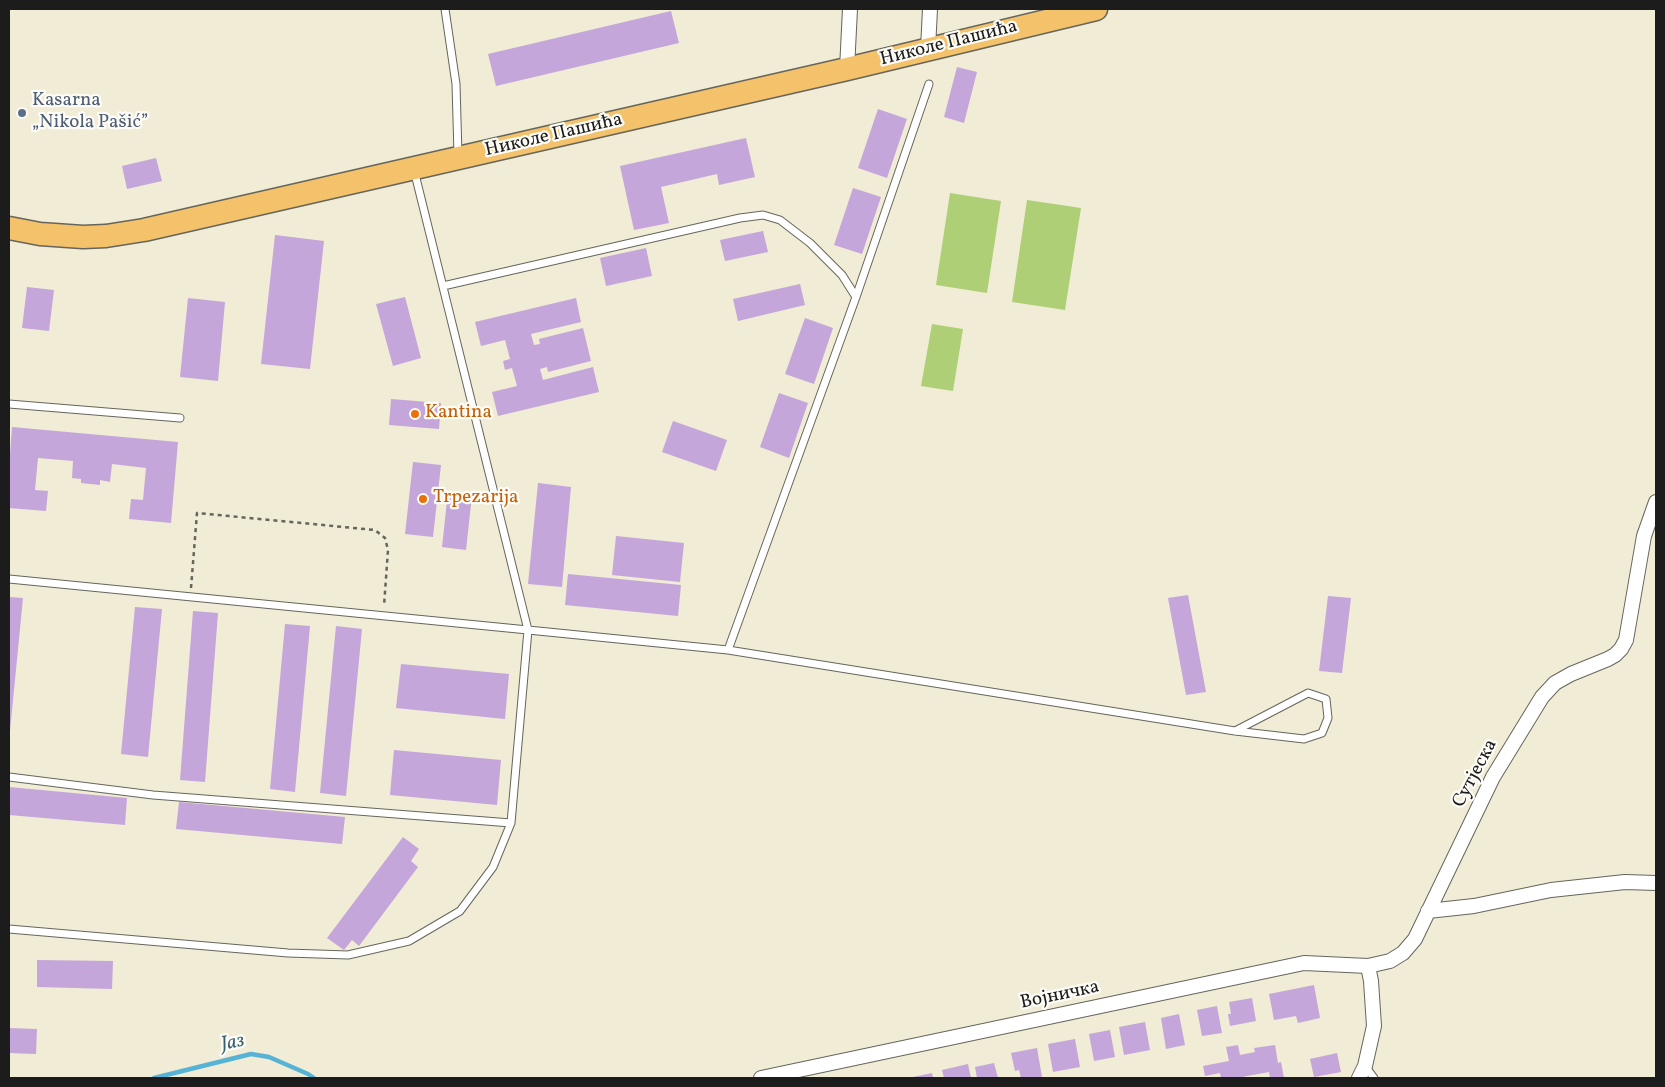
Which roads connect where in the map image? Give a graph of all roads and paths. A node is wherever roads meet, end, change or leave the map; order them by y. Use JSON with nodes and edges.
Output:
{"nodes":[{"id":1,"x":445,"y":9,"type":"edge"},
{"id":2,"x":850,"y":9,"type":"edge"},
{"id":3,"x":930,"y":9,"type":"edge"},
{"id":4,"x":1096,"y":9,"type":"edge"},
{"id":5,"x":928,"y":49,"type":"junction"},
{"id":6,"x":847,"y":69,"type":"junction"},
{"id":7,"x":929,"y":84,"type":"dead end"},
{"id":8,"x":458,"y":158,"type":"junction"},
{"id":9,"x":414,"y":169,"type":"junction"},
{"id":10,"x":9,"y":228,"type":"edge"},
{"id":11,"x":442,"y":286,"type":"junction"},
{"id":12,"x":856,"y":297,"type":"junction"},
{"id":13,"x":9,"y":404,"type":"edge"},
{"id":14,"x":180,"y":418,"type":"dead end"},
{"id":15,"x":1656,"y":502,"type":"edge"},
{"id":16,"x":9,"y":580,"type":"edge"},
{"id":17,"x":190,"y":597,"type":"junction"},
{"id":18,"x":383,"y":616,"type":"junction"},
{"id":19,"x":528,"y":630,"type":"junction"},
{"id":20,"x":728,"y":650,"type":"junction"},
{"id":21,"x":1235,"y":731,"type":"junction"},
{"id":22,"x":9,"y":777,"type":"edge"},
{"id":23,"x":511,"y":823,"type":"junction"},
{"id":24,"x":1656,"y":883,"type":"edge"},
{"id":25,"x":1428,"y":911,"type":"junction"},
{"id":26,"x":9,"y":929,"type":"edge"},
{"id":27,"x":1368,"y":966,"type":"junction"},
{"id":28,"x":1362,"y":1072,"type":"edge"},
{"id":29,"x":760,"y":1078,"type":"edge"},
{"id":30,"x":1374,"y":1078,"type":"edge"}],
"edges":[{"from":1,"to":8,"type":"lane"},
{"from":2,"to":6,"type":"street"},
{"from":3,"to":5,"type":"street"},
{"from":4,"to":5,"type":"main road","name":"Николе Пашића"},
{"from":5,"to":6,"type":"main road","name":"Николе Пашића"},
{"from":6,"to":8,"type":"main road","name":"Николе Пашића"},
{"from":7,"to":12,"type":"lane"},
{"from":8,"to":9,"type":"main road","name":"Николе Пашића"},
{"from":9,"to":10,"type":"main road","name":"Николе Пашића"},
{"from":9,"to":11,"type":"lane"},
{"from":11,"to":12,"type":"lane"},
{"from":11,"to":19,"type":"lane"},
{"from":12,"to":20,"type":"lane"},
{"from":13,"to":14,"type":"lane"},
{"from":15,"to":25,"type":"street","name":"Сутјеска"},
{"from":16,"to":17,"type":"lane"},
{"from":17,"to":18,"type":"lane"},
{"from":17,"to":18,"type":"path"},
{"from":18,"to":19,"type":"lane"},
{"from":19,"to":20,"type":"lane"},
{"from":19,"to":23,"type":"lane"},
{"from":20,"to":21,"type":"lane"},
{"from":21,"to":21,"type":"lane"},
{"from":22,"to":23,"type":"lane"},
{"from":23,"to":26,"type":"lane"},
{"from":24,"to":25,"type":"street"},
{"from":25,"to":27,"type":"street","name":"Сутјеска"},
{"from":27,"to":28,"type":"street"},
{"from":27,"to":29,"type":"street","name":"Војничка"},
{"from":28,"to":30,"type":"lane"}]}
